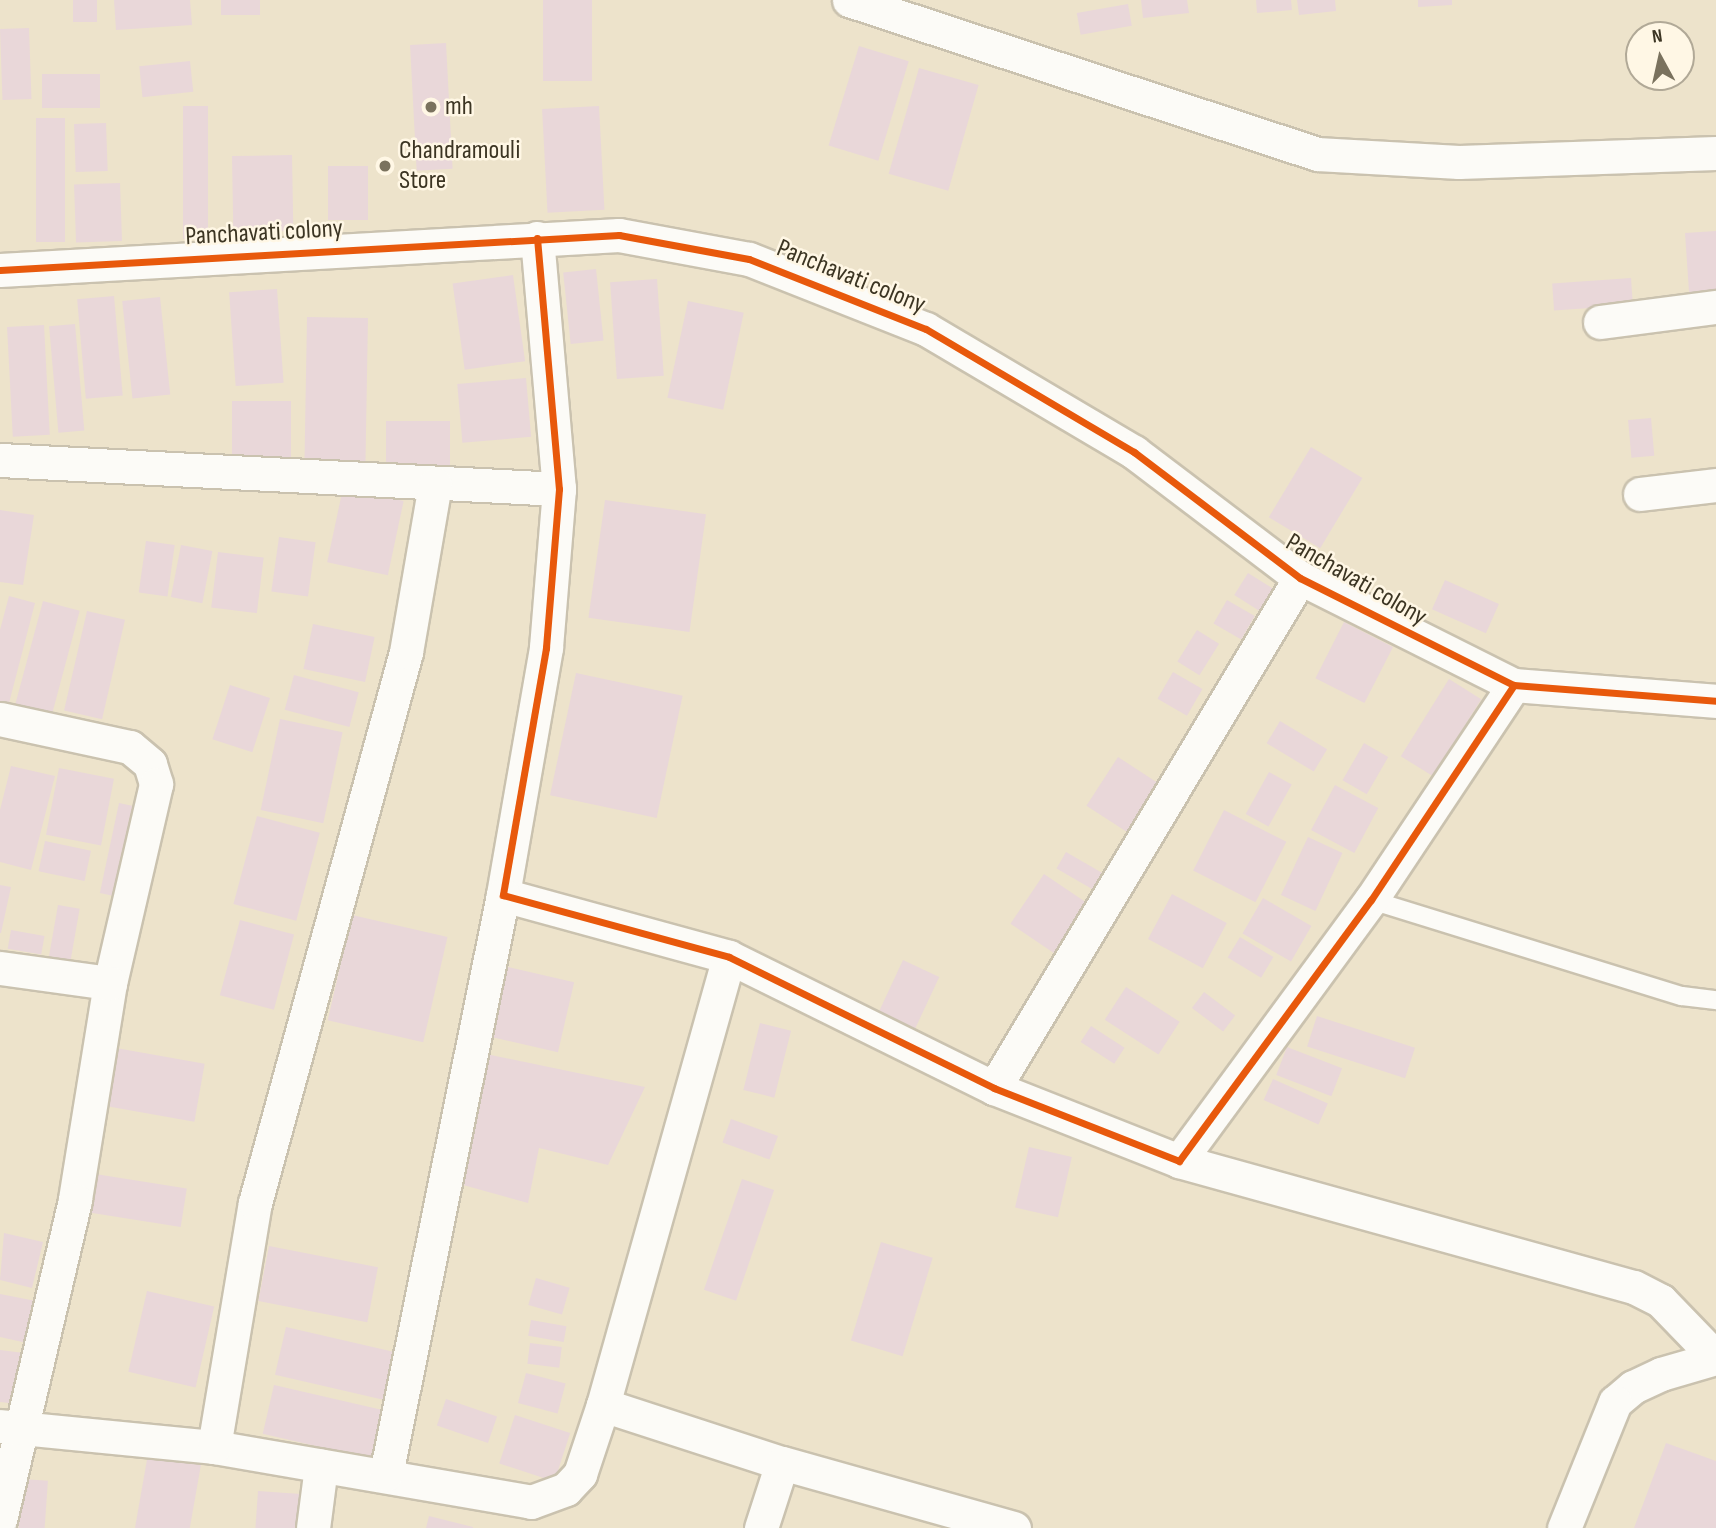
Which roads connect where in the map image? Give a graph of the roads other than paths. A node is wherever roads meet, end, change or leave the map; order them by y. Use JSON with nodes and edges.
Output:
{"nodes":[{"id":1,"x":849,"y":0,"type":"edge"},
{"id":2,"x":1716,"y":153,"type":"edge"},
{"id":3,"x":537,"y":238,"type":"junction"},
{"id":4,"x":0,"y":270,"type":"edge"},
{"id":5,"x":1716,"y":307,"type":"edge"},
{"id":6,"x":1600,"y":322,"type":"dead end"},
{"id":7,"x":0,"y":460,"type":"edge"},
{"id":8,"x":435,"y":484,"type":"junction"},
{"id":9,"x":1716,"y":485,"type":"edge"},
{"id":10,"x":559,"y":489,"type":"junction"},
{"id":11,"x":1640,"y":494,"type":"dead end"},
{"id":12,"x":1300,"y":578,"type":"junction"},
{"id":13,"x":1514,"y":685,"type":"junction"},
{"id":14,"x":1716,"y":701,"type":"edge"},
{"id":15,"x":0,"y":719,"type":"edge"},
{"id":16,"x":503,"y":895,"type":"junction"},
{"id":17,"x":1371,"y":900,"type":"junction"},
{"id":18,"x":729,"y":957,"type":"junction"},
{"id":19,"x":0,"y":968,"type":"edge"},
{"id":20,"x":110,"y":983,"type":"junction"},
{"id":21,"x":1716,"y":1000,"type":"edge"},
{"id":22,"x":994,"y":1088,"type":"junction"},
{"id":23,"x":1179,"y":1161,"type":"junction"},
{"id":24,"x":603,"y":1405,"type":"junction"},
{"id":25,"x":10,"y":1427,"type":"edge"},
{"id":26,"x":214,"y":1447,"type":"junction"},
{"id":27,"x":782,"y":1463,"type":"junction"},
{"id":28,"x":321,"y":1466,"type":"junction"},
{"id":29,"x":386,"y":1474,"type":"junction"},
{"id":30,"x":0,"y":1519,"type":"edge"},
{"id":31,"x":313,"y":1528,"type":"edge"},
{"id":32,"x":761,"y":1528,"type":"edge"},
{"id":33,"x":1014,"y":1528,"type":"edge"},
{"id":34,"x":1564,"y":1528,"type":"edge"}],
"edges":[{"from":1,"to":2,"type":"street"},
{"from":3,"to":4,"type":"street","name":"Panchavati colony"},
{"from":3,"to":10,"type":"street"},
{"from":3,"to":12,"type":"street","name":"Panchavati colony"},
{"from":5,"to":6,"type":"street"},
{"from":7,"to":8,"type":"street"},
{"from":8,"to":10,"type":"street"},
{"from":8,"to":26,"type":"street"},
{"from":9,"to":11,"type":"street"},
{"from":10,"to":16,"type":"street"},
{"from":12,"to":13,"type":"street","name":"Panchavati colony"},
{"from":12,"to":22,"type":"street"},
{"from":13,"to":14,"type":"street","name":"Panchavati colony"},
{"from":13,"to":17,"type":"street"},
{"from":15,"to":20,"type":"street"},
{"from":16,"to":18,"type":"street"},
{"from":16,"to":29,"type":"street"},
{"from":17,"to":21,"type":"lane"},
{"from":17,"to":23,"type":"street"},
{"from":18,"to":22,"type":"street"},
{"from":18,"to":24,"type":"street"},
{"from":19,"to":20,"type":"street"},
{"from":20,"to":25,"type":"street"},
{"from":22,"to":23,"type":"street"},
{"from":23,"to":34,"type":"street"},
{"from":24,"to":27,"type":"street"},
{"from":24,"to":29,"type":"street"},
{"from":25,"to":26,"type":"street"},
{"from":25,"to":30,"type":"street"},
{"from":26,"to":28,"type":"street"},
{"from":27,"to":32,"type":"street"},
{"from":27,"to":33,"type":"street"},
{"from":28,"to":29,"type":"street"},
{"from":28,"to":31,"type":"street"}]}
